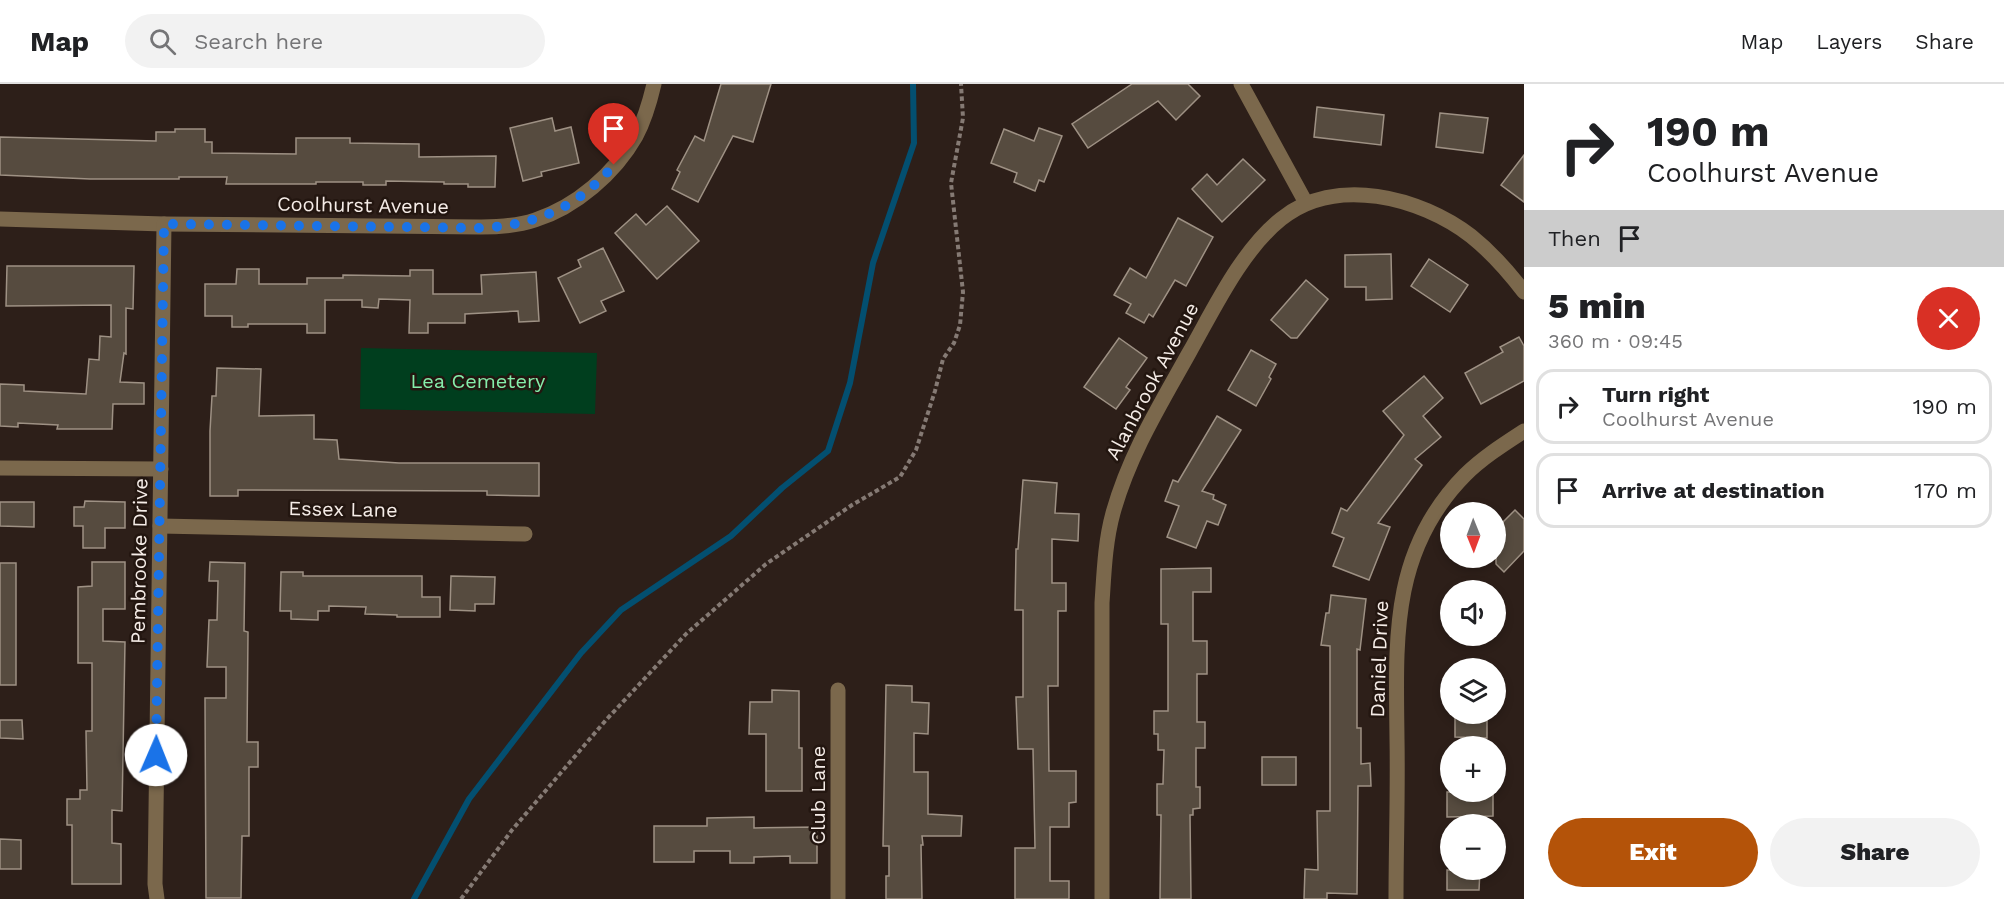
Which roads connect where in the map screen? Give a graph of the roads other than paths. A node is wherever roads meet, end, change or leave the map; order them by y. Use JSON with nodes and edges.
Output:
{"nodes":[{"id":1,"x":654,"y":84,"type":"edge"},
{"id":2,"x":1241,"y":84,"type":"edge"},
{"id":3,"x":1306,"y":203,"type":"junction"},
{"id":4,"x":0,"y":219,"type":"edge"},
{"id":5,"x":164,"y":224,"type":"junction"},
{"id":6,"x":1524,"y":292,"type":"edge"},
{"id":7,"x":1524,"y":431,"type":"edge"},
{"id":8,"x":0,"y":468,"type":"edge"},
{"id":9,"x":161,"y":469,"type":"junction"},
{"id":10,"x":160,"y":526,"type":"junction"},
{"id":11,"x":525,"y":534,"type":"dead end"},
{"id":12,"x":838,"y":690,"type":"dead end"},
{"id":13,"x":157,"y":899,"type":"edge"},
{"id":14,"x":838,"y":899,"type":"edge"},
{"id":15,"x":1102,"y":899,"type":"edge"},
{"id":16,"x":1396,"y":899,"type":"edge"}],
"edges":[{"from":1,"to":5,"type":"street","name":"Coolhurst Avenue"},
{"from":2,"to":3,"type":"street"},
{"from":3,"to":6,"type":"street","name":"Alanbrook Avenue"},
{"from":3,"to":15,"type":"street","name":"Alanbrook Avenue"},
{"from":4,"to":5,"type":"street","name":"Coolhurst Avenue"},
{"from":5,"to":9,"type":"street","name":"Pembrooke Drive"},
{"from":7,"to":16,"type":"street","name":"Daniel Drive"},
{"from":8,"to":9,"type":"street"},
{"from":9,"to":10,"type":"street","name":"Pembrooke Drive"},
{"from":10,"to":11,"type":"street","name":"Essex Lane"},
{"from":10,"to":13,"type":"street","name":"Pembrooke Drive"},
{"from":12,"to":14,"type":"street","name":"Club Lane"}]}
